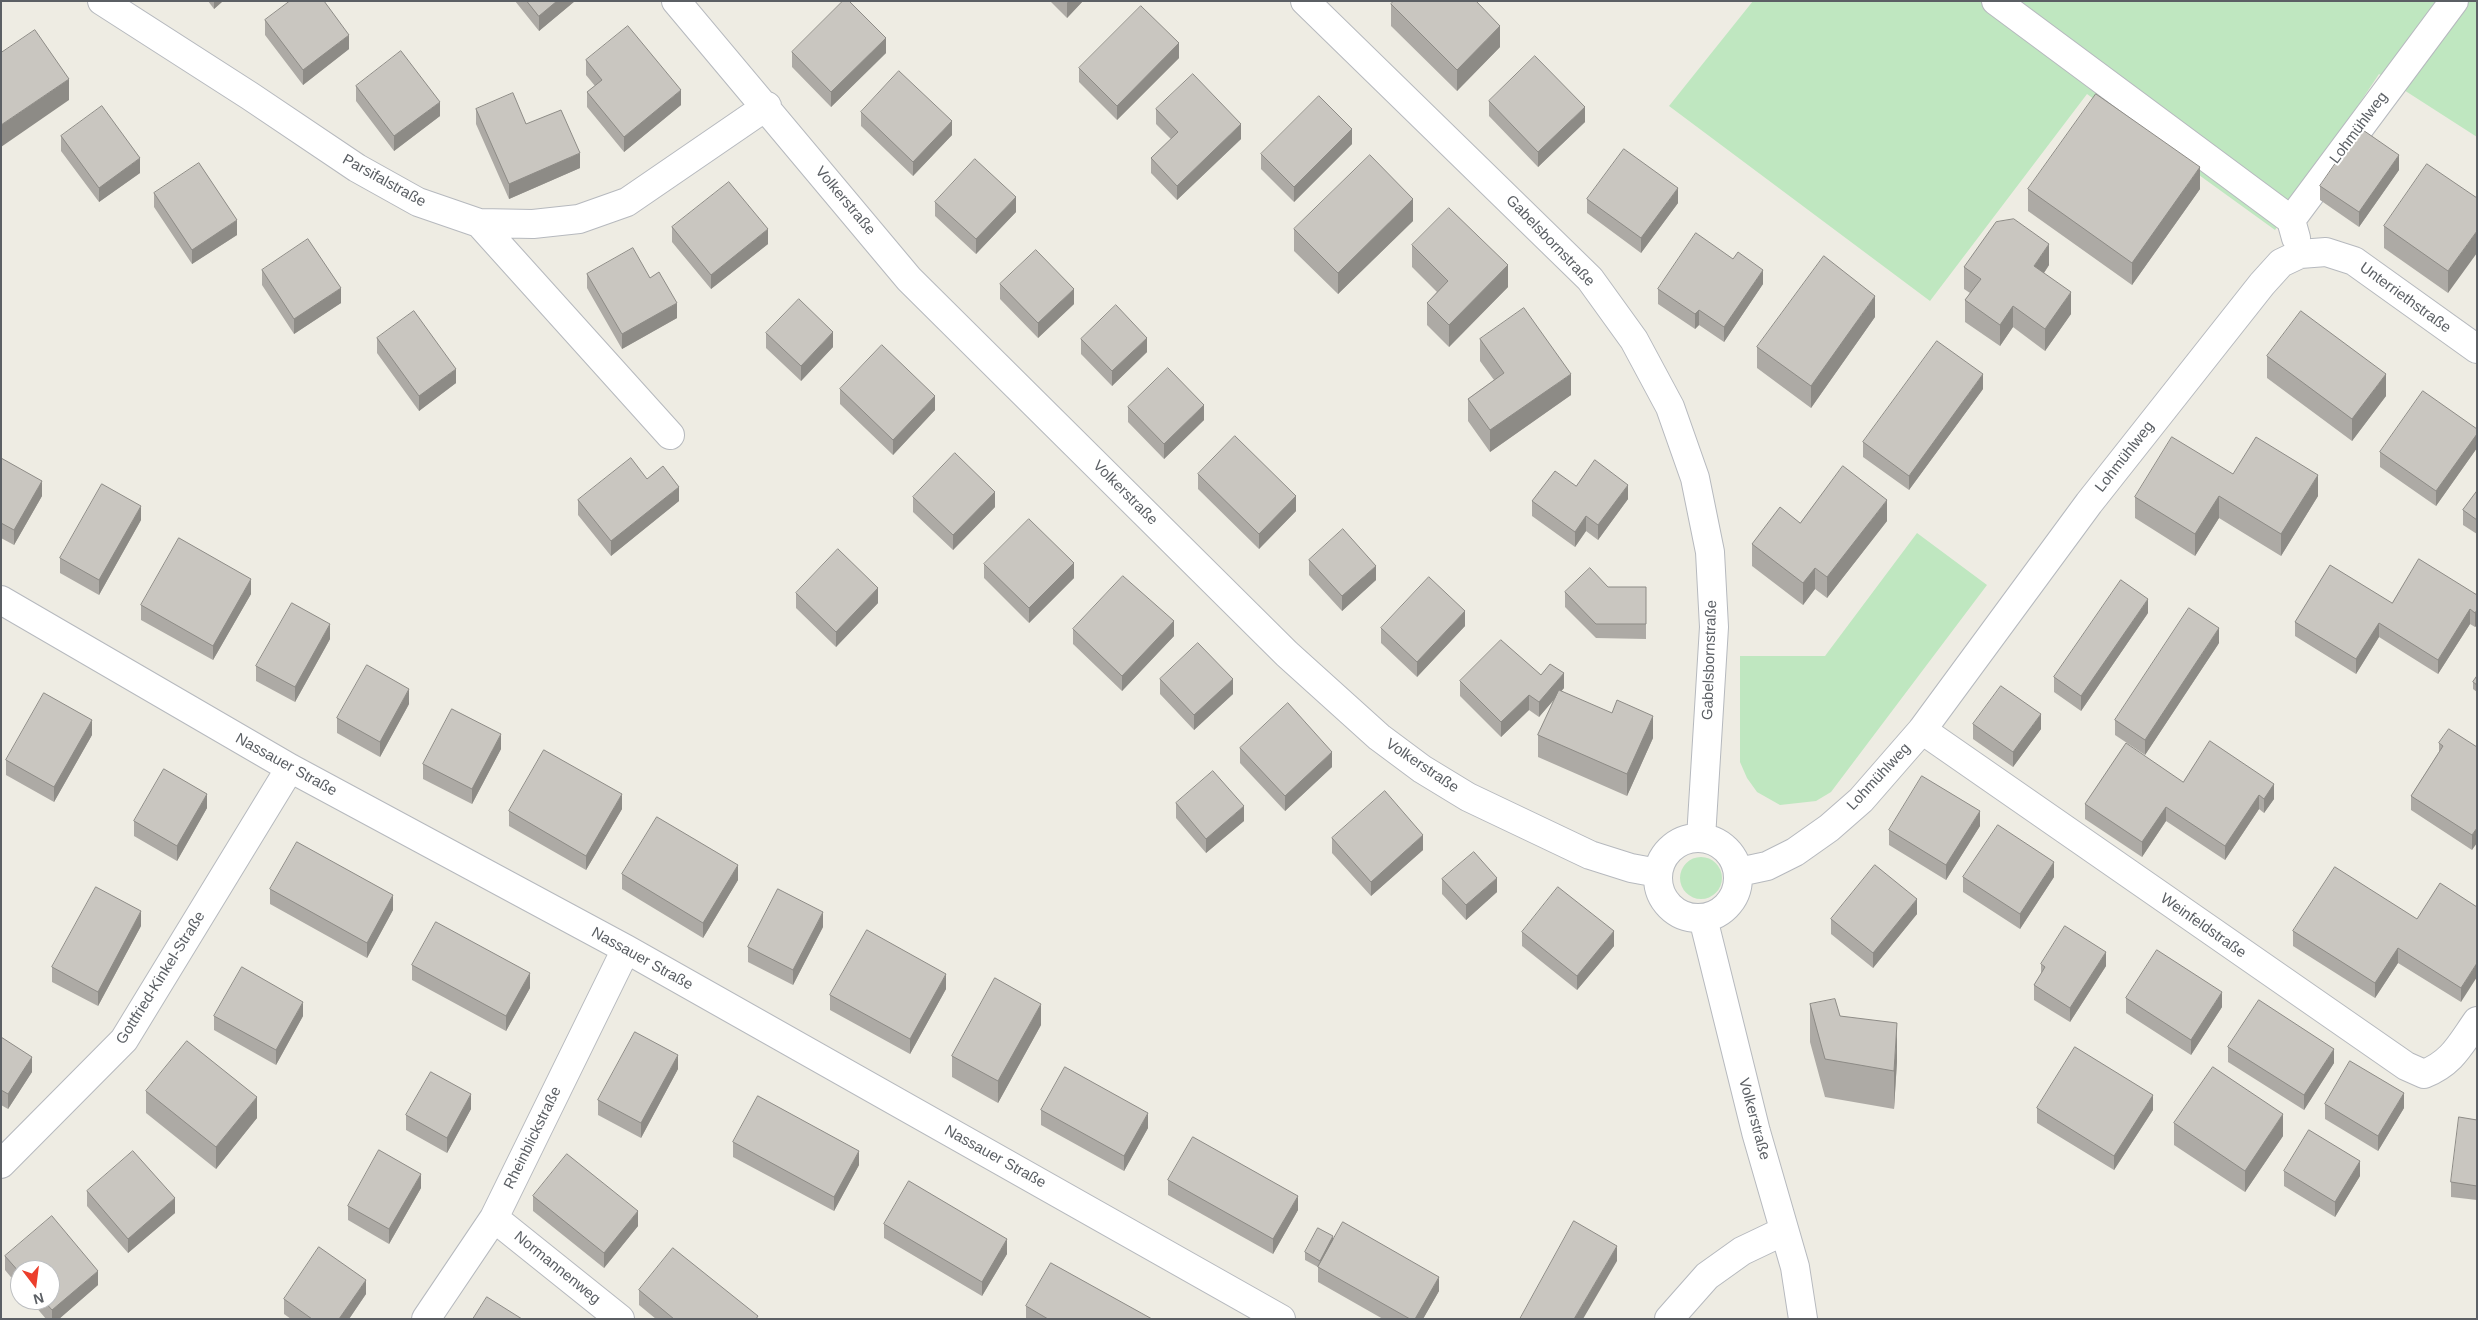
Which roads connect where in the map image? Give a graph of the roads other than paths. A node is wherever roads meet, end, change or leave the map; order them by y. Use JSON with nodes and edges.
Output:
{"nodes":[{"id":1,"x":102,"y":1,"type":"edge"},
{"id":2,"x":676,"y":1,"type":"edge"},
{"id":3,"x":1305,"y":1,"type":"edge"},
{"id":4,"x":1996,"y":1,"type":"edge"},
{"id":5,"x":2454,"y":1,"type":"edge"},
{"id":6,"x":767,"y":106,"type":"junction"},
{"id":7,"x":2290,"y":220,"type":"junction"},
{"id":8,"x":479,"y":223,"type":"junction"},
{"id":9,"x":2300,"y":254,"type":"junction"},
{"id":10,"x":2477,"y":349,"type":"edge"},
{"id":11,"x":670,"y":435,"type":"dead end"},
{"id":12,"x":1,"y":600,"type":"edge"},
{"id":13,"x":1922,"y":730,"type":"junction"},
{"id":14,"x":290,"y":768,"type":"junction"},
{"id":15,"x":1701,"y":838,"type":"junction"},
{"id":16,"x":1738,"y":872,"type":"junction"},
{"id":17,"x":1658,"y":873,"type":"junction"},
{"id":18,"x":1703,"y":918,"type":"junction"},
{"id":19,"x":626,"y":949,"type":"junction"},
{"id":20,"x":2477,"y":1021,"type":"edge"},
{"id":21,"x":4,"y":1158,"type":"edge"},
{"id":22,"x":494,"y":1218,"type":"junction"},
{"id":23,"x":1784,"y":1231,"type":"junction"},
{"id":24,"x":426,"y":1319,"type":"edge"},
{"id":25,"x":620,"y":1319,"type":"edge"},
{"id":26,"x":1282,"y":1319,"type":"edge"},
{"id":27,"x":1669,"y":1319,"type":"edge"},
{"id":28,"x":1803,"y":1319,"type":"edge"}],
"edges":[{"from":1,"to":8,"type":"street","name":"Parsifalstraße"},
{"from":2,"to":6,"type":"street","name":"Volkerstraße"},
{"from":3,"to":15,"type":"street","name":"Gabelsbornstraße"},
{"from":4,"to":7,"type":"street"},
{"from":5,"to":7,"type":"street","name":"Lohmühlweg"},
{"from":6,"to":8,"type":"street","name":"Parsifalstraße"},
{"from":6,"to":17,"type":"street","name":"Volkerstraße"},
{"from":7,"to":9,"type":"street"},
{"from":8,"to":11,"type":"street"},
{"from":9,"to":10,"type":"street","name":"Unterriethstraße"},
{"from":9,"to":13,"type":"street","name":"Lohmühlweg"},
{"from":12,"to":14,"type":"street","name":"Nassauer Straße"},
{"from":13,"to":16,"type":"street","name":"Lohmühlweg"},
{"from":13,"to":20,"type":"street","name":"Weinfeldstraße"},
{"from":14,"to":19,"type":"street","name":"Nassauer Straße"},
{"from":14,"to":21,"type":"street","name":"Gottfried-Kinkel-Straße"},
{"from":15,"to":16,"type":"street"},
{"from":15,"to":17,"type":"street"},
{"from":16,"to":18,"type":"street"},
{"from":17,"to":18,"type":"street"},
{"from":18,"to":23,"type":"street","name":"Volkerstraße"},
{"from":19,"to":22,"type":"street","name":"Rheinblickstraße"},
{"from":19,"to":26,"type":"street","name":"Nassauer Straße"},
{"from":22,"to":24,"type":"street","name":"Rheinblickstraße"},
{"from":22,"to":25,"type":"street","name":"Normannenweg"},
{"from":23,"to":27,"type":"street"},
{"from":23,"to":28,"type":"street","name":"Volkerstraße"}]}
